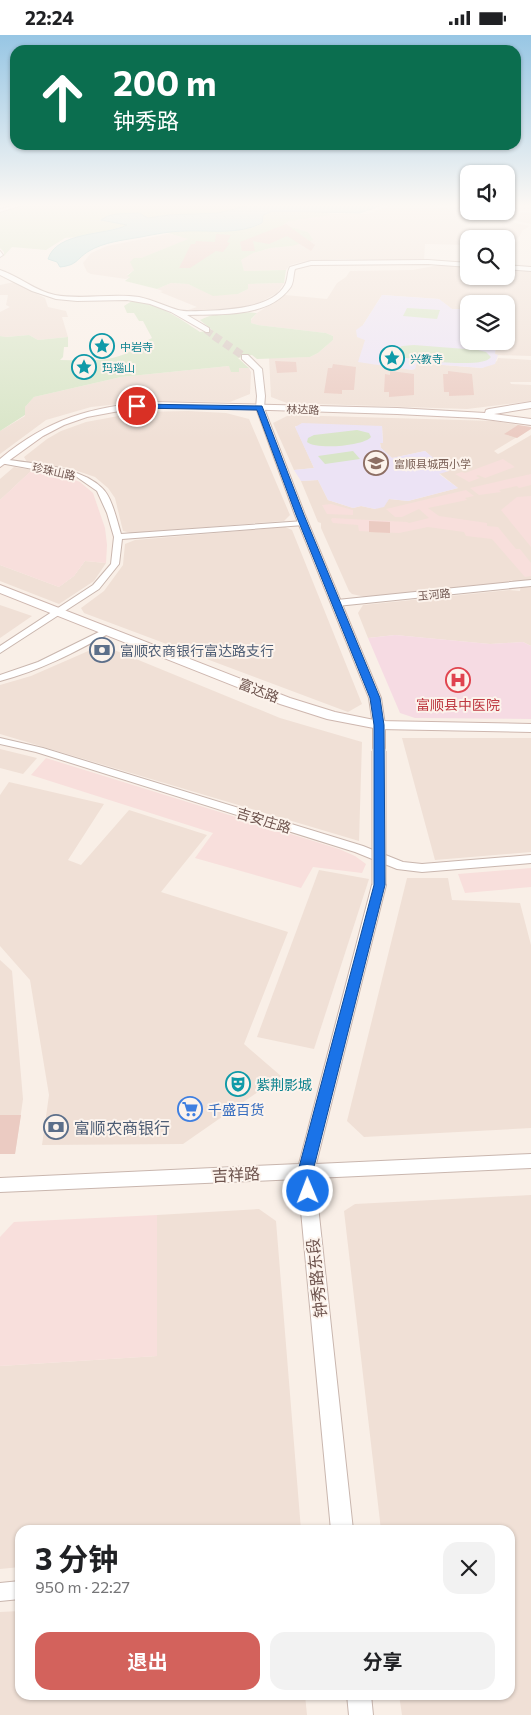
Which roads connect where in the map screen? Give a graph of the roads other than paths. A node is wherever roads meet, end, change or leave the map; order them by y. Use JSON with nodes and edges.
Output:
{"nodes":[{"id":1,"x":25,"y":283,"type":"edge"},
{"id":2,"x":288,"y":283,"type":"edge"},
{"id":3,"x":181,"y":313,"type":"junction"},
{"id":4,"x":206,"y":330,"type":"tunnel mouth"},
{"id":5,"x":245,"y":357,"type":"tunnel mouth"},
{"id":6,"x":531,"y":405,"type":"edge"},
{"id":7,"x":260,"y":408,"type":"junction"},
{"id":8,"x":471,"y":415,"type":"junction"},
{"id":9,"x":531,"y":422,"type":"edge"},
{"id":10,"x":2,"y":463,"type":"edge"},
{"id":11,"x":304,"y":523,"type":"junction"},
{"id":12,"x":118,"y":537,"type":"junction"},
{"id":13,"x":531,"y":583,"type":"edge"},
{"id":14,"x":0,"y":589,"type":"edge"},
{"id":15,"x":337,"y":603,"type":"junction"},
{"id":16,"x":59,"y":612,"type":"junction"},
{"id":17,"x":107,"y":631,"type":"junction"},
{"id":18,"x":0,"y":650,"type":"edge"},
{"id":19,"x":0,"y":678,"type":"edge"},
{"id":20,"x":379,"y":725,"type":"junction"},
{"id":21,"x":531,"y":728,"type":"edge"},
{"id":22,"x":0,"y":741,"type":"edge"},
{"id":23,"x":531,"y":859,"type":"edge"},
{"id":24,"x":531,"y":1161,"type":"edge"},
{"id":25,"x":306,"y":1171,"type":"junction"},
{"id":26,"x":0,"y":1185,"type":"edge"},
{"id":27,"x":341,"y":1525,"type":"edge"},
{"id":28,"x":15,"y":1590,"type":"edge"},
{"id":29,"x":0,"y":1592,"type":"edge"},
{"id":30,"x":360,"y":1700,"type":"edge"},
{"id":31,"x":361,"y":1715,"type":"edge"}],
"edges":[{"from":1,"to":3,"type":"street"},
{"from":2,"to":3,"type":"street"},
{"from":3,"to":4,"type":"street"},
{"from":5,"to":7,"type":"street"},
{"from":6,"to":8,"type":"main road"},
{"from":7,"to":8,"type":"main road","name":"林达路"},
{"from":7,"to":10,"type":"main road","name":"林达路"},
{"from":7,"to":11,"type":"street"},
{"from":8,"to":9,"type":"main road"},
{"from":10,"to":12,"type":"street","name":"珍珠山路"},
{"from":11,"to":12,"type":"street"},
{"from":11,"to":15,"type":"street"},
{"from":12,"to":16,"type":"street","name":"珍珠山路"},
{"from":13,"to":15,"type":"street","name":"玉河路"},
{"from":14,"to":16,"type":"main road","name":"富达路"},
{"from":15,"to":20,"type":"street"},
{"from":16,"to":17,"type":"main road","name":"富达路"},
{"from":16,"to":18,"type":"street","name":"珍珠山路"},
{"from":17,"to":19,"type":"street"},
{"from":17,"to":20,"type":"main road","name":"富达路"},
{"from":20,"to":21,"type":"main road","name":"富达路"},
{"from":20,"to":25,"type":"street","name":"钟秀路东段","bridge":true},
{"from":22,"to":23,"type":"street","name":"吉安庄路"},
{"from":24,"to":25,"type":"street","name":"吉祥路"},
{"from":25,"to":26,"type":"street","name":"吉祥路"},
{"from":25,"to":27,"type":"street","name":"钟秀路东段"},
{"from":28,"to":29,"type":"street"},
{"from":30,"to":31,"type":"street"}]}
